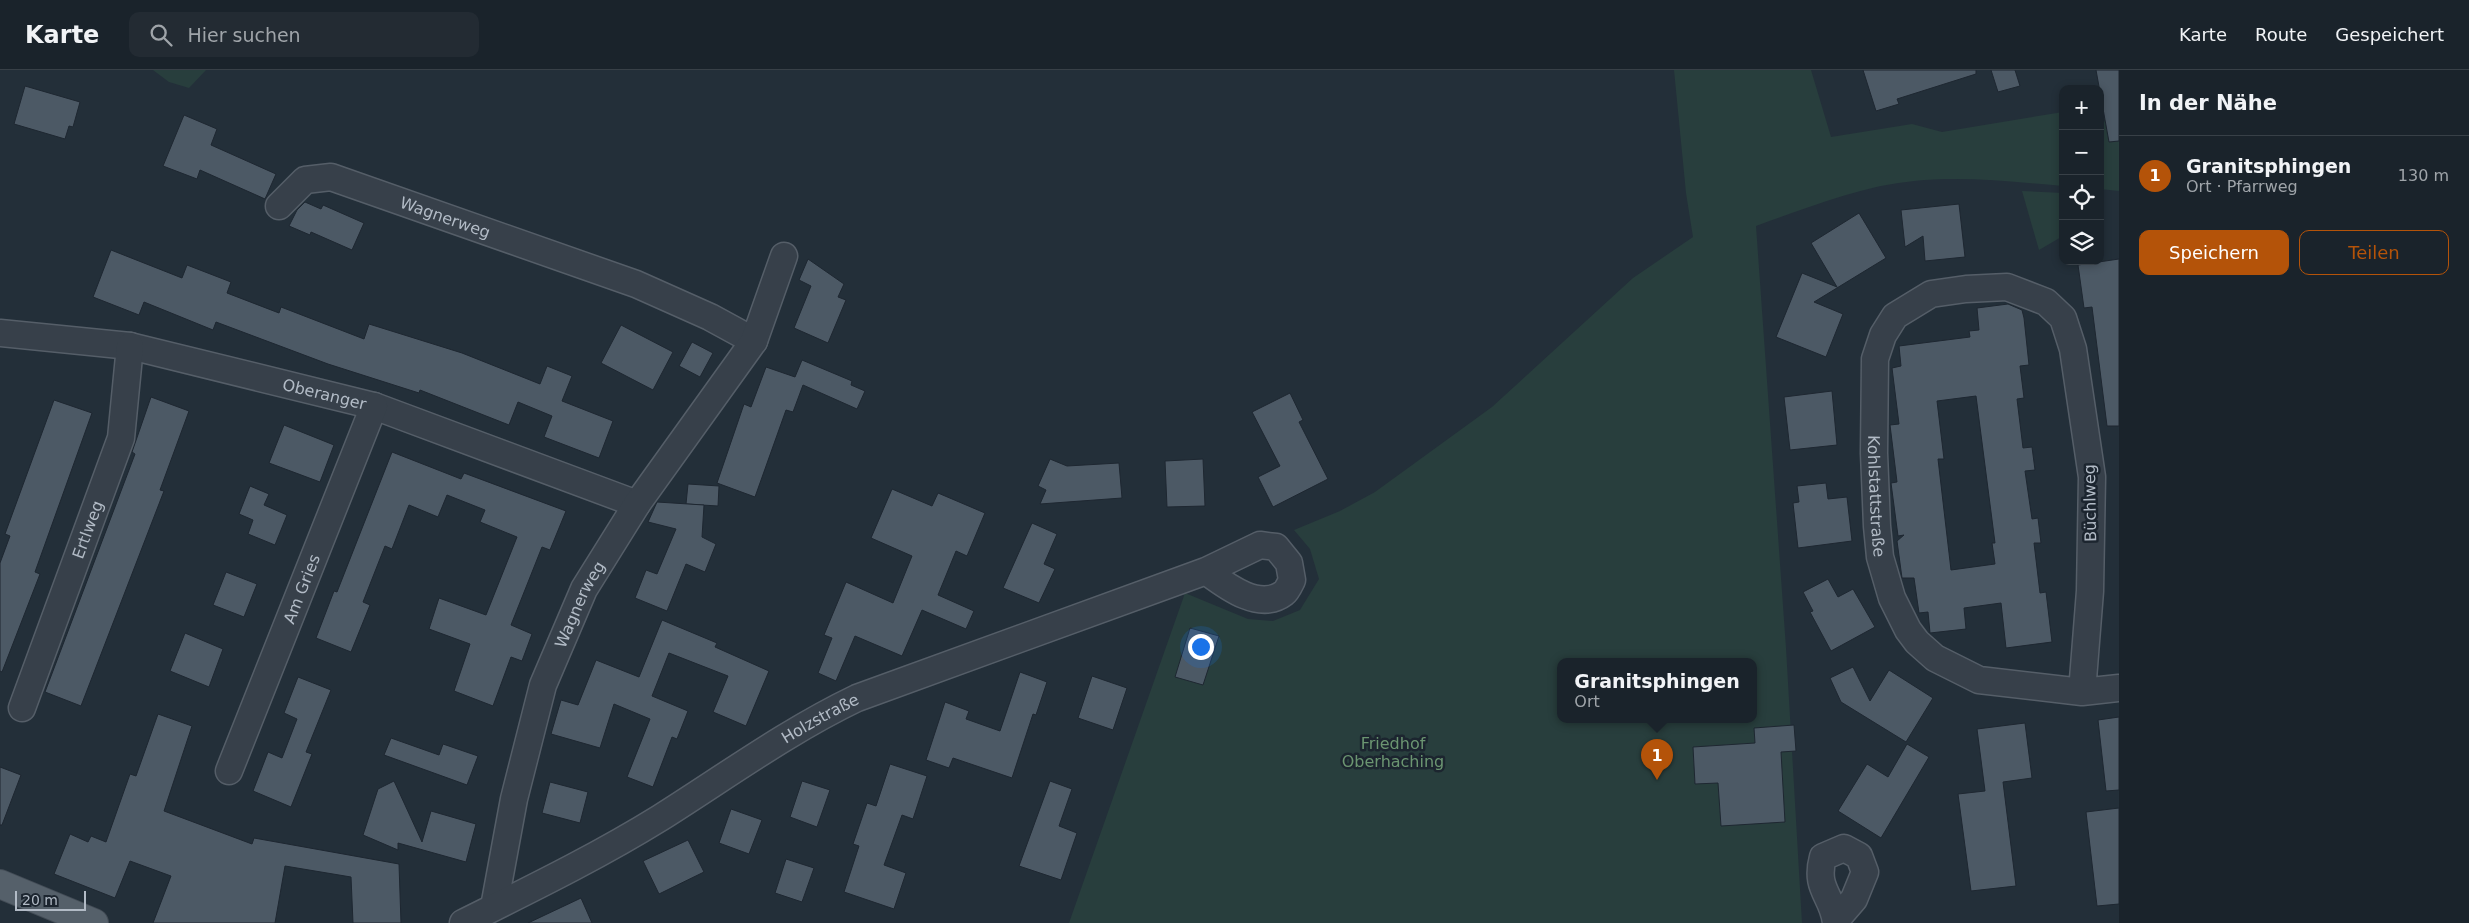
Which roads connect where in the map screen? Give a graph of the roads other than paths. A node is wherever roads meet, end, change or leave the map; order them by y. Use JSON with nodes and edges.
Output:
{"nodes":[{"id":1,"x":279,"y":206,"type":"dead end"},
{"id":2,"x":784,"y":256,"type":"dead end"},
{"id":3,"x":2062,"y":318,"type":"joint"},
{"id":4,"x":0,"y":333,"type":"edge"},
{"id":5,"x":754,"y":341,"type":"junction"},
{"id":6,"x":130,"y":346,"type":"junction"},
{"id":7,"x":374,"y":406,"type":"junction"},
{"id":8,"x":637,"y":504,"type":"junction"},
{"id":9,"x":1206,"y":571,"type":"dead end"},
{"id":10,"x":2119,"y":688,"type":"edge"},
{"id":11,"x":2082,"y":692,"type":"junction"},
{"id":12,"x":22,"y":708,"type":"dead end"},
{"id":13,"x":230,"y":771,"type":"dead end"},
{"id":14,"x":0,"y":884,"type":"edge"},
{"id":15,"x":494,"y":908,"type":"junction"},
{"id":16,"x":94,"y":923,"type":"edge"},
{"id":17,"x":463,"y":923,"type":"edge"}],
"edges":[{"from":1,"to":5,"type":"street","name":"Wagnerweg"},
{"from":2,"to":5,"type":"street","name":"Wagnerweg"},
{"from":3,"to":11,"type":"street","name":"Büchlweg"},
{"from":3,"to":11,"type":"street","name":"Kohlstattstraße"},
{"from":4,"to":6,"type":"street","name":"Oberanger"},
{"from":5,"to":8,"type":"street","name":"Wagnerweg"},
{"from":6,"to":7,"type":"street","name":"Oberanger"},
{"from":6,"to":12,"type":"street","name":"Ertlweg"},
{"from":7,"to":8,"type":"street","name":"Oberanger"},
{"from":7,"to":13,"type":"street","name":"Am Gries"},
{"from":8,"to":15,"type":"street","name":"Wagnerweg"},
{"from":9,"to":15,"type":"street","name":"Holzstraße"},
{"from":10,"to":11,"type":"street","name":"Kohlstattstraße"},
{"from":14,"to":16,"type":"main road"},
{"from":15,"to":17,"type":"street","name":"Holzstraße"}]}
